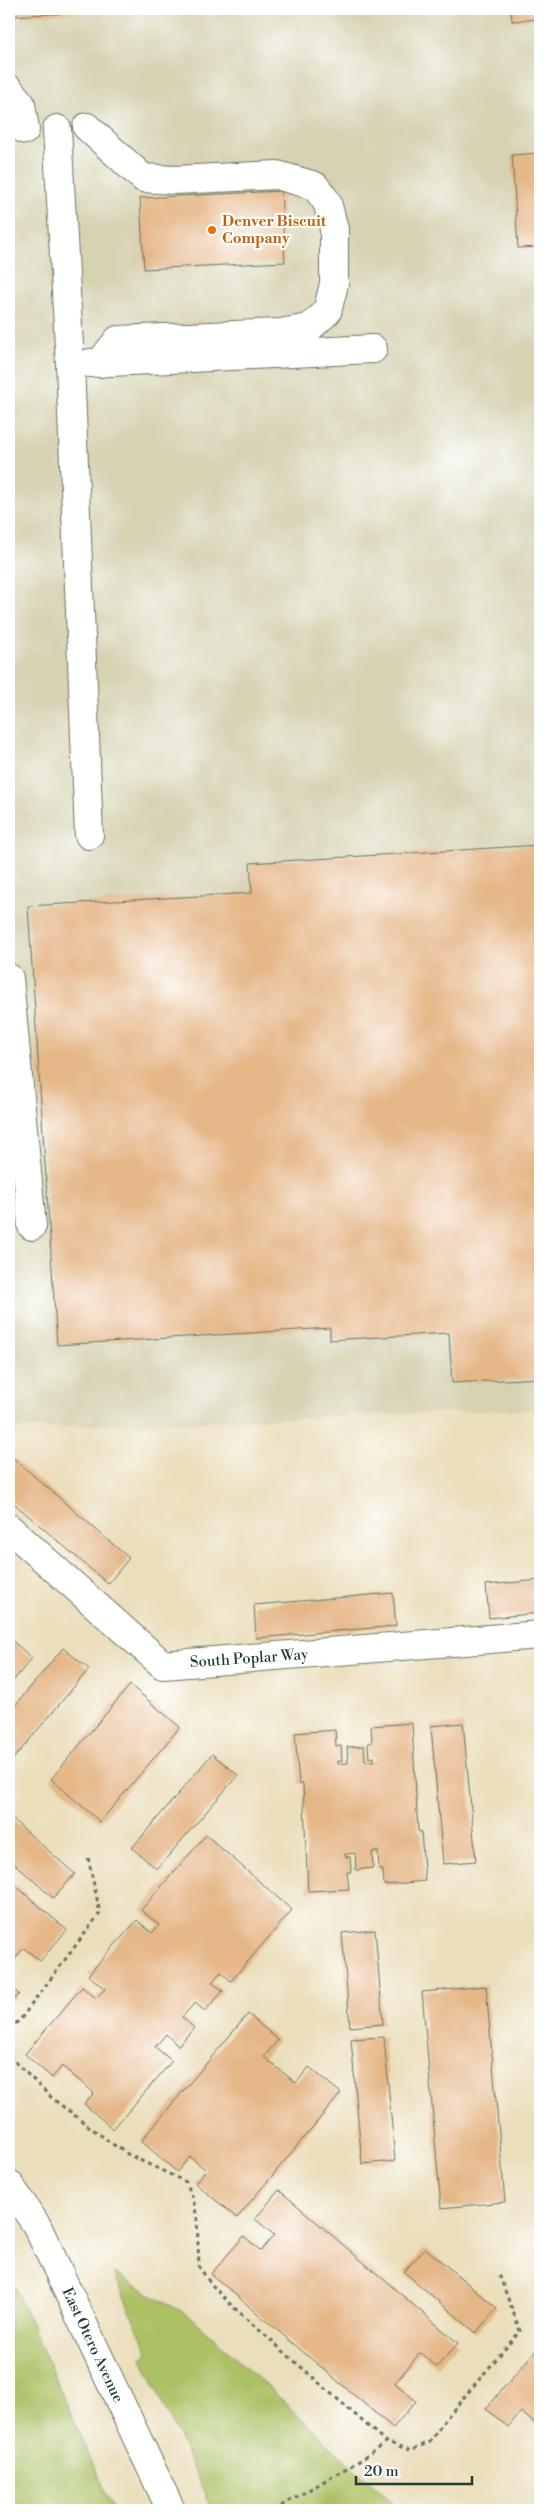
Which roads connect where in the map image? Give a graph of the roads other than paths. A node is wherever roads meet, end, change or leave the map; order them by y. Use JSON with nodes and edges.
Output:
{"nodes":[{"id":1,"x":9,"y":89,"type":"edge"},
{"id":2,"x":87,"y":127,"type":"dead end"},
{"id":3,"x":58,"y":129,"type":"dead end"},
{"id":4,"x":25,"y":130,"type":"dead end"},
{"id":5,"x":373,"y":349,"type":"dead end"},
{"id":6,"x":100,"y":363,"type":"junction"},
{"id":7,"x":70,"y":364,"type":"junction"},
{"id":8,"x":89,"y":835,"type":"dead end"},
{"id":9,"x":9,"y":978,"type":"edge"},
{"id":10,"x":32,"y":1226,"type":"dead end"},
{"id":11,"x":9,"y":1528,"type":"edge"},
{"id":12,"x":540,"y":1635,"type":"edge"},
{"id":13,"x":9,"y":2184,"type":"edge"},
{"id":14,"x":171,"y":2510,"type":"edge"}],
"edges":[{"from":1,"to":4,"type":"street"},
{"from":2,"to":6,"type":"street"},
{"from":3,"to":7,"type":"street"},
{"from":5,"to":6,"type":"street"},
{"from":6,"to":7,"type":"street"},
{"from":7,"to":8,"type":"street"},
{"from":9,"to":10,"type":"street"},
{"from":11,"to":12,"type":"street","name":"South Poplar Way"},
{"from":13,"to":14,"type":"street","name":"East Otero Avenue"}]}
